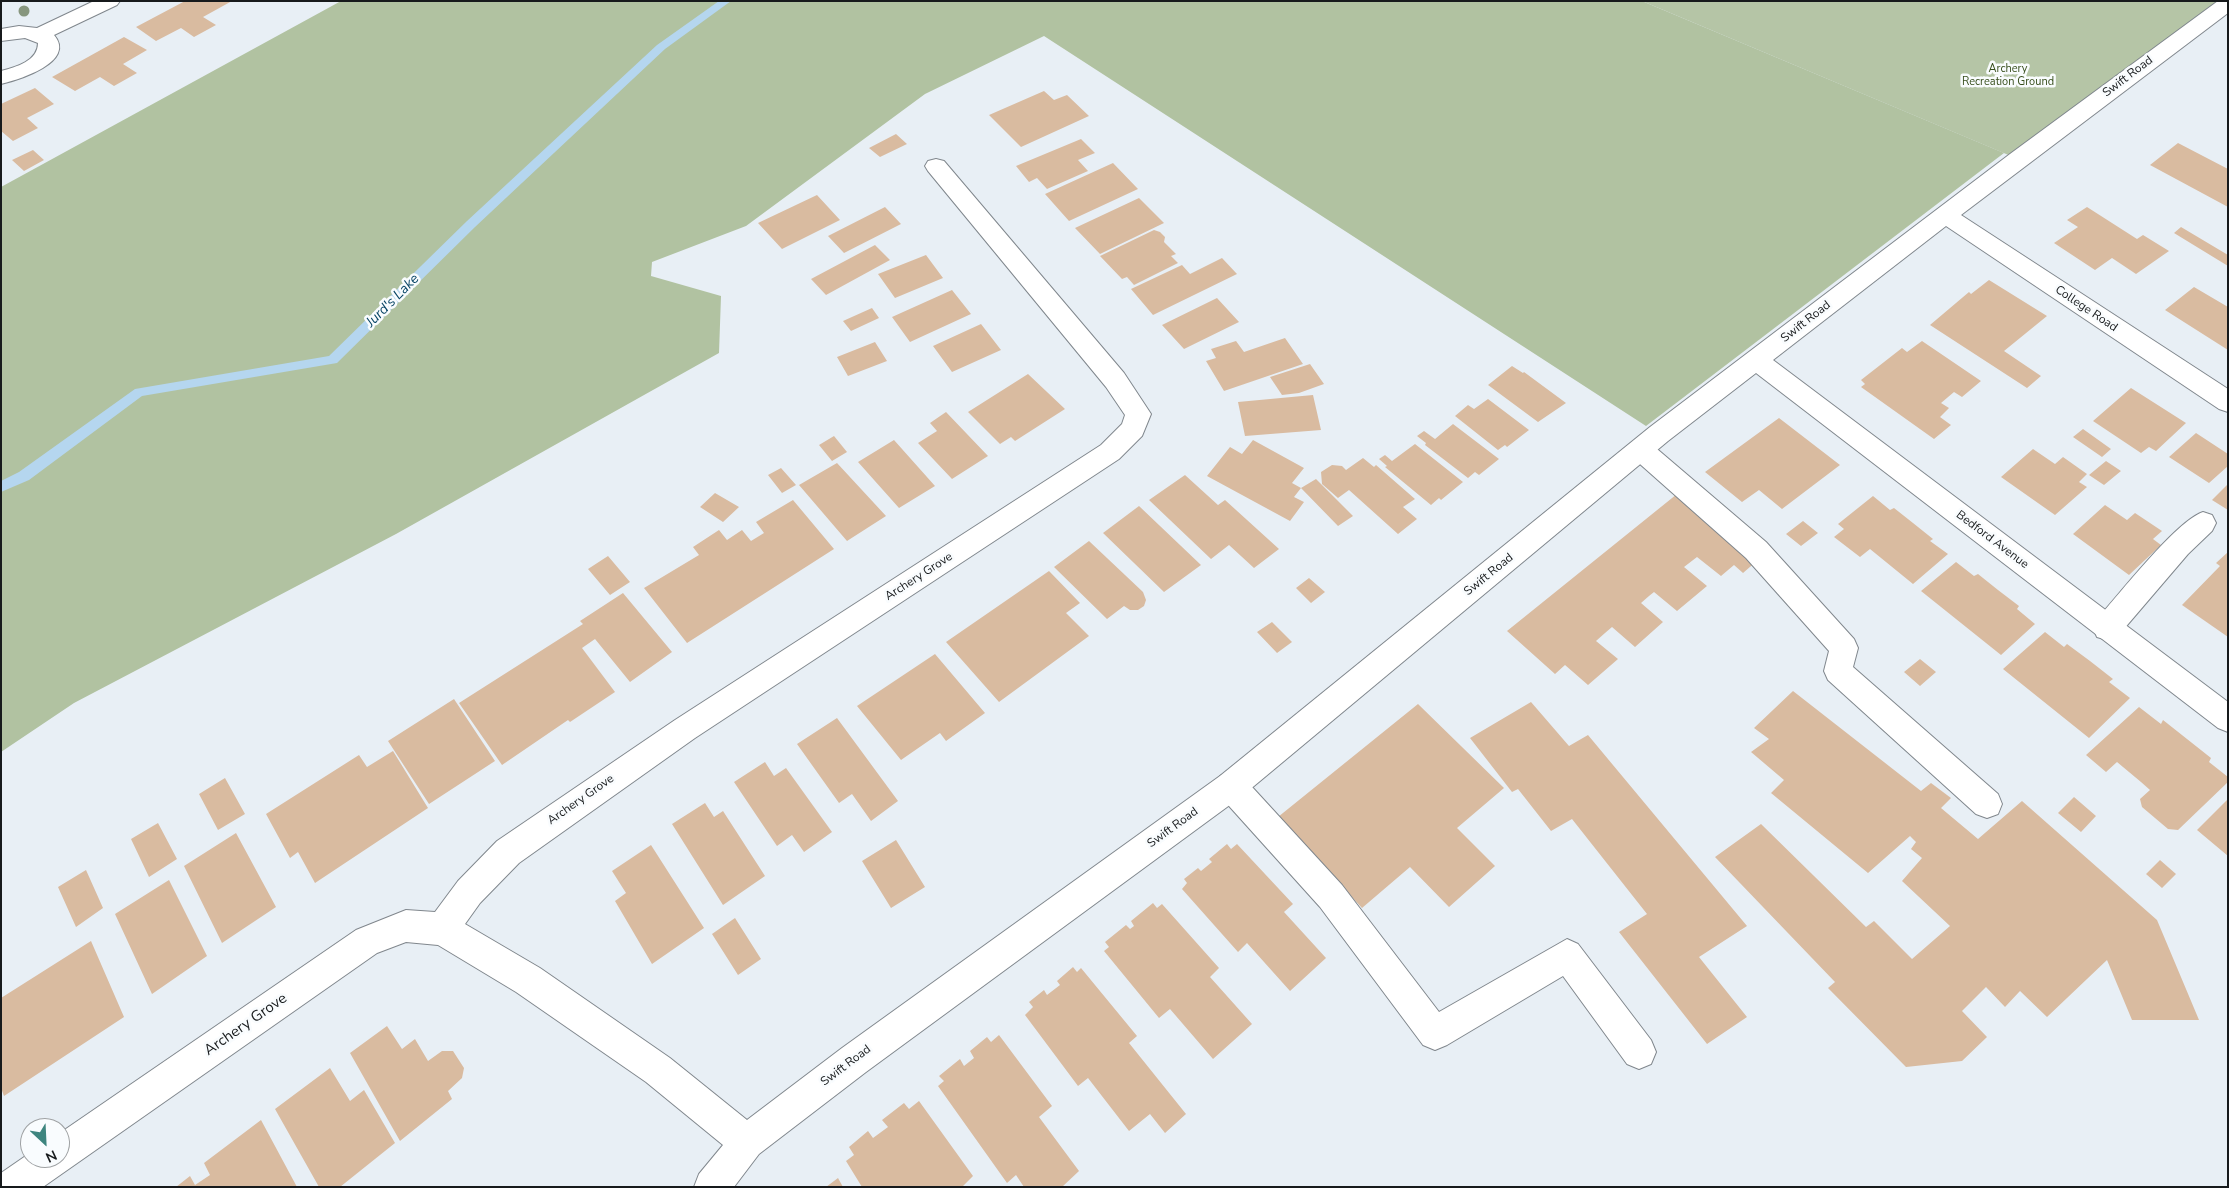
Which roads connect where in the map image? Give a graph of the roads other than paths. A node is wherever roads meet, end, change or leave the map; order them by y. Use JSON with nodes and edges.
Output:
{"nodes":[{"id":1,"x":110,"y":1,"type":"edge"},
{"id":2,"x":2228,"y":3,"type":"edge"},
{"id":3,"x":40,"y":34,"type":"junction"},
{"id":4,"x":1,"y":36,"type":"edge"},
{"id":5,"x":1,"y":78,"type":"edge"},
{"id":6,"x":936,"y":166,"type":"dead end"},
{"id":7,"x":1945,"y":215,"type":"junction"},
{"id":8,"x":1756,"y":360,"type":"junction"},
{"id":9,"x":2228,"y":402,"type":"edge"},
{"id":10,"x":1642,"y":450,"type":"junction"},
{"id":11,"x":2203,"y":523,"type":"dead end"},
{"id":12,"x":2107,"y":628,"type":"junction"},
{"id":13,"x":2228,"y":719,"type":"edge"},
{"id":14,"x":1231,"y":786,"type":"junction"},
{"id":15,"x":1987,"y":804,"type":"dead end"},
{"id":16,"x":442,"y":930,"type":"junction"},
{"id":17,"x":1639,"y":1052,"type":"dead end"},
{"id":18,"x":747,"y":1142,"type":"junction"},
{"id":19,"x":70,"y":1147,"type":"edge"},
{"id":20,"x":40,"y":1168,"type":"edge"},
{"id":21,"x":12,"y":1187,"type":"edge"},
{"id":22,"x":712,"y":1187,"type":"edge"}],
"edges":[{"from":1,"to":3,"type":"street"},
{"from":2,"to":7,"type":"street","name":"Swift Road"},
{"from":3,"to":4,"type":"street"},
{"from":3,"to":5,"type":"street"},
{"from":6,"to":16,"type":"street","name":"Archery Grove"},
{"from":7,"to":8,"type":"street","name":"Swift Road"},
{"from":7,"to":9,"type":"street","name":"College Road"},
{"from":8,"to":10,"type":"street","name":"Swift Road"},
{"from":8,"to":12,"type":"street","name":"Bedford Avenue"},
{"from":10,"to":14,"type":"street","name":"Swift Road"},
{"from":10,"to":15,"type":"street"},
{"from":11,"to":12,"type":"street"},
{"from":12,"to":13,"type":"street","name":"Bedford Avenue"},
{"from":14,"to":17,"type":"street"},
{"from":14,"to":18,"type":"street","name":"Swift Road"},
{"from":16,"to":18,"type":"street","name":"Archery Grove"},
{"from":16,"to":19,"type":"street","name":"Archery Grove"},
{"from":18,"to":22,"type":"street","name":"Swift Road"},
{"from":20,"to":21,"type":"street"}]}
